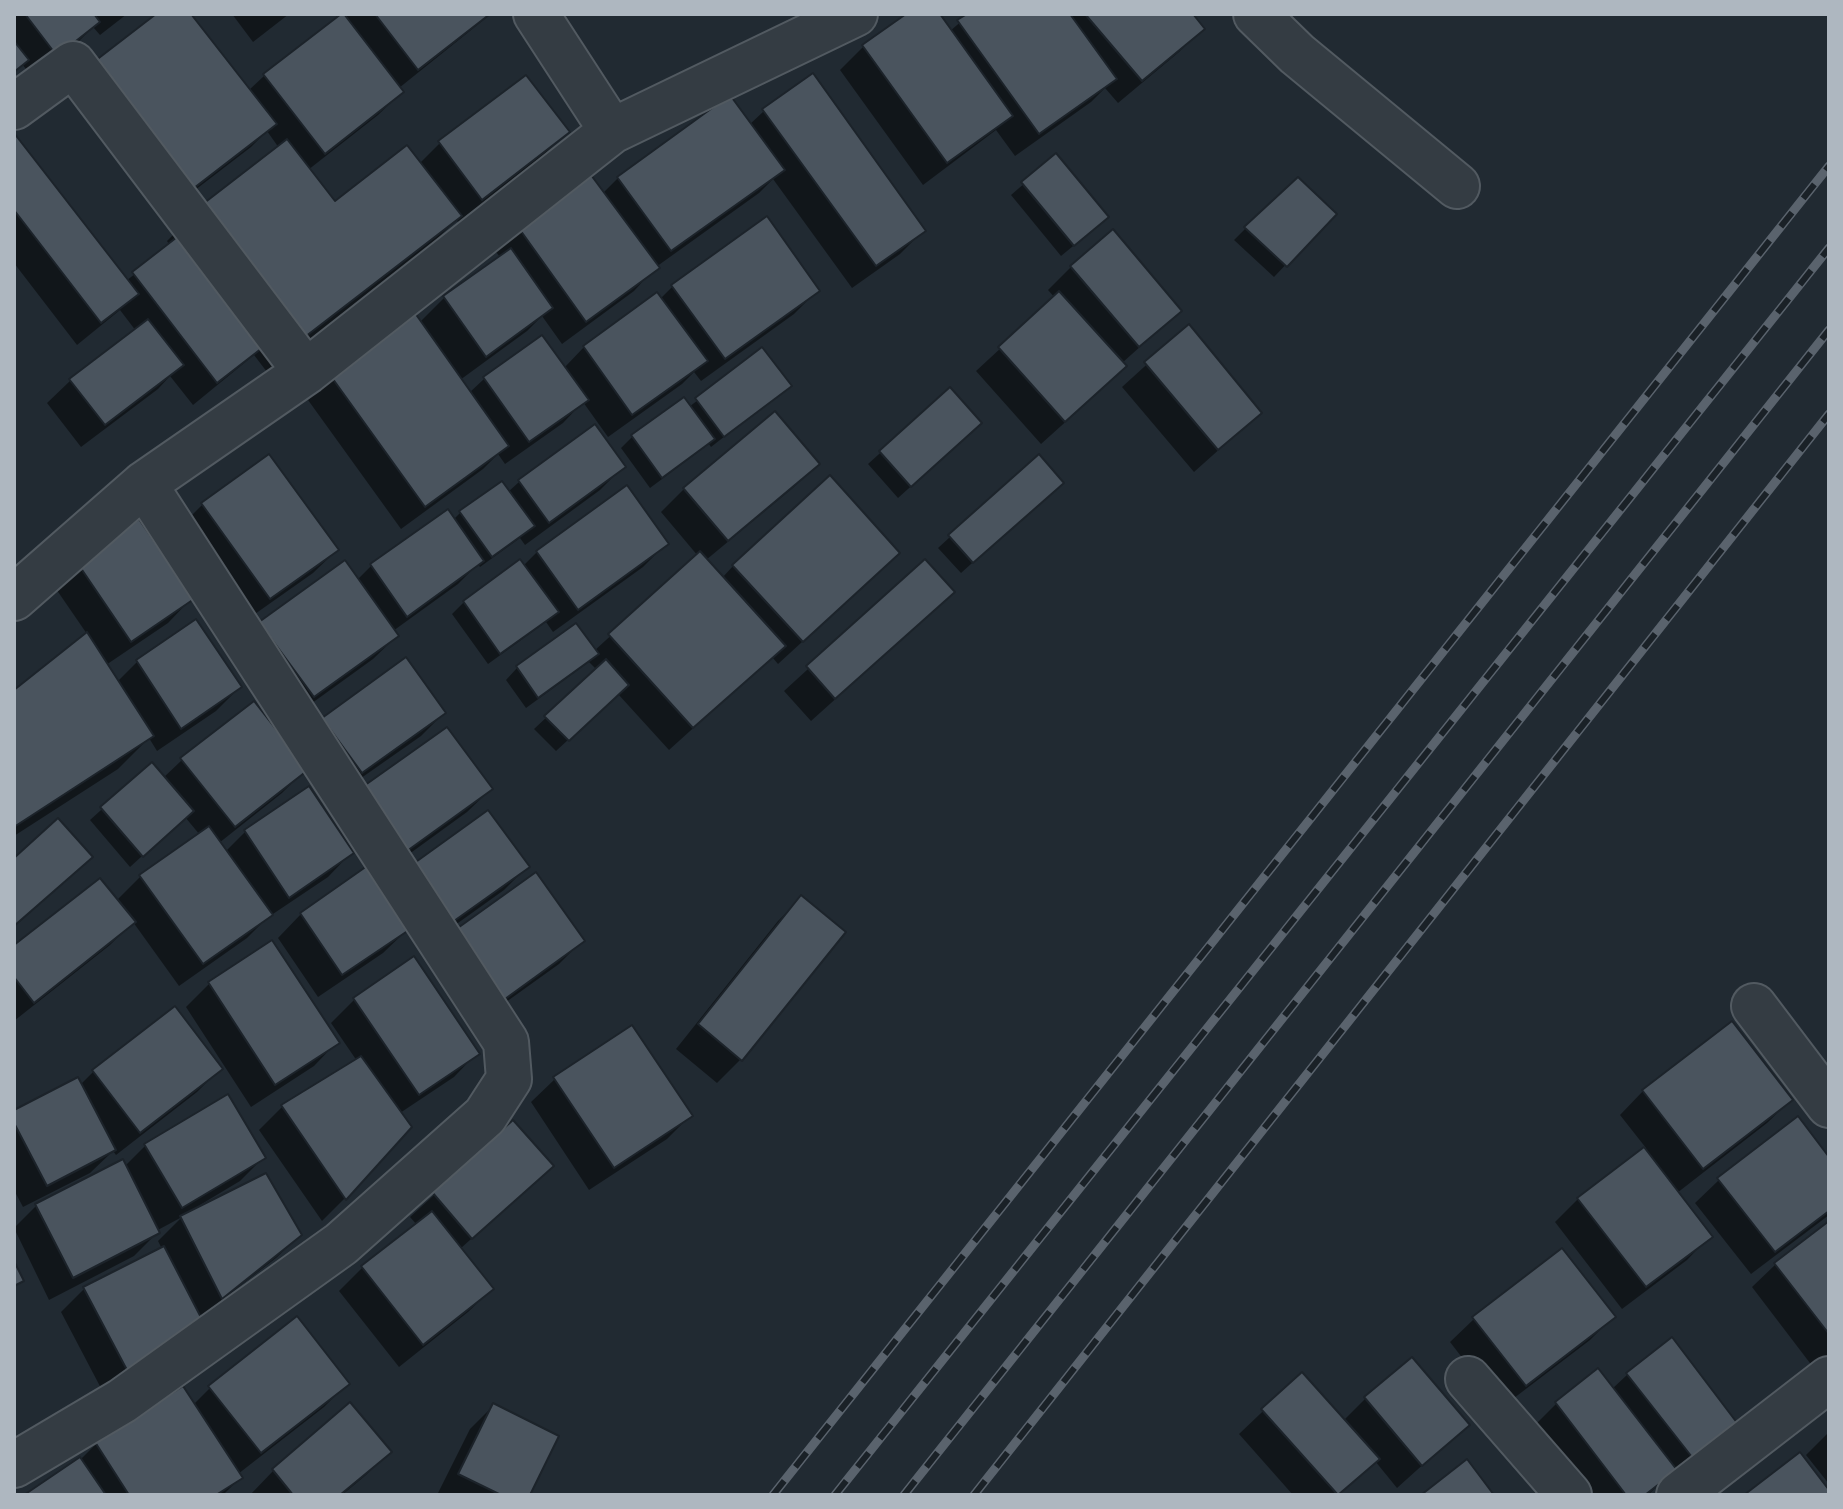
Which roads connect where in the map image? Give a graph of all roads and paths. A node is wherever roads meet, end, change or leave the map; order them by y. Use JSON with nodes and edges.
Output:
{"nodes":[{"id":1,"x":536,"y":14,"type":"edge"},
{"id":2,"x":855,"y":14,"type":"edge"},
{"id":3,"x":1256,"y":14,"type":"edge"},
{"id":4,"x":14,"y":107,"type":"edge"},
{"id":5,"x":612,"y":131,"type":"junction"},
{"id":6,"x":1457,"y":186,"type":"dead end"},
{"id":7,"x":306,"y":372,"type":"junction"},
{"id":8,"x":144,"y":484,"type":"junction"},
{"id":9,"x":14,"y":598,"type":"edge"},
{"id":10,"x":1754,"y":1006,"type":"dead end"},
{"id":11,"x":1829,"y":1105,"type":"edge"},
{"id":12,"x":1468,"y":1379,"type":"dead end"},
{"id":13,"x":1829,"y":1379,"type":"edge"},
{"id":14,"x":14,"y":1465,"type":"edge"},
{"id":15,"x":1569,"y":1495,"type":"edge"},
{"id":16,"x":1679,"y":1495,"type":"edge"}],
"edges":[{"from":1,"to":5,"type":"street"},
{"from":2,"to":5,"type":"street"},
{"from":3,"to":6,"type":"street"},
{"from":4,"to":7,"type":"street"},
{"from":5,"to":7,"type":"street"},
{"from":7,"to":8,"type":"street"},
{"from":8,"to":9,"type":"street"},
{"from":8,"to":14,"type":"street"},
{"from":10,"to":11,"type":"street"},
{"from":12,"to":15,"type":"street"},
{"from":13,"to":16,"type":"street"}]}
